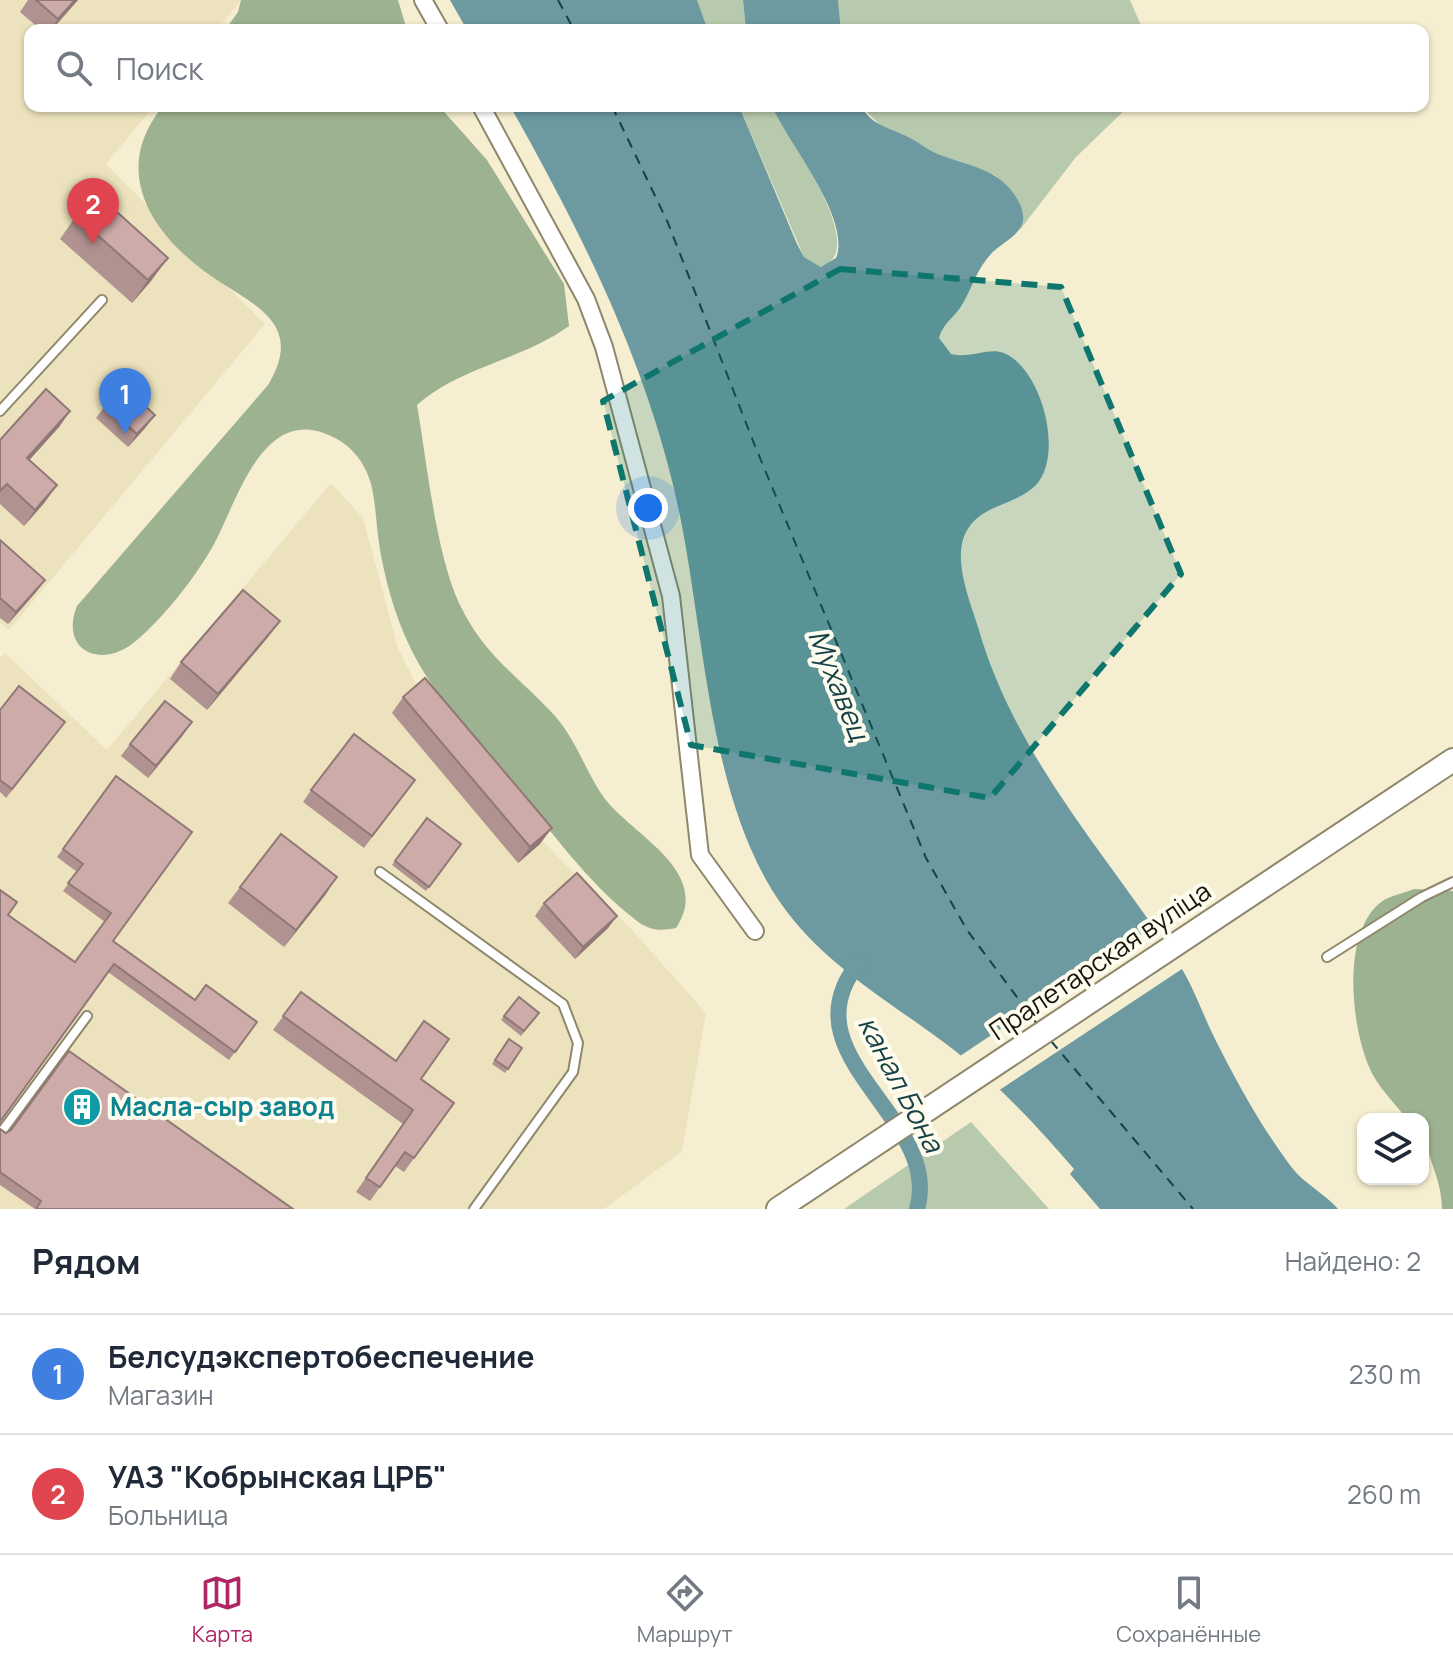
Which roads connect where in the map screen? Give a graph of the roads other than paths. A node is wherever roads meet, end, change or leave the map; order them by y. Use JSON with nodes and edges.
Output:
{"nodes":[{"id":1,"x":423,"y":0,"type":"edge"},
{"id":2,"x":437,"y":24,"type":"edge"},
{"id":3,"x":484,"y":112,"type":"edge"},
{"id":4,"x":102,"y":300,"type":"dead end"},
{"id":5,"x":0,"y":411,"type":"edge"},
{"id":6,"x":1453,"y":760,"type":"edge"},
{"id":7,"x":380,"y":872,"type":"dead end"},
{"id":8,"x":1453,"y":882,"type":"edge"},
{"id":9,"x":755,"y":931,"type":"dead end"},
{"id":10,"x":1327,"y":957,"type":"dead end"},
{"id":11,"x":87,"y":1016,"type":"dead end"},
{"id":12,"x":0,"y":1134,"type":"edge"},
{"id":13,"x":785,"y":1204,"type":"edge"},
{"id":14,"x":474,"y":1209,"type":"edge"}],
"edges":[{"from":1,"to":2,"type":"street"},
{"from":3,"to":9,"type":"street"},
{"from":4,"to":5,"type":"lane"},
{"from":6,"to":13,"type":"main road","name":"Пралетарская вуліца"},
{"from":7,"to":14,"type":"lane"},
{"from":8,"to":10,"type":"lane"},
{"from":11,"to":12,"type":"lane"}]}
